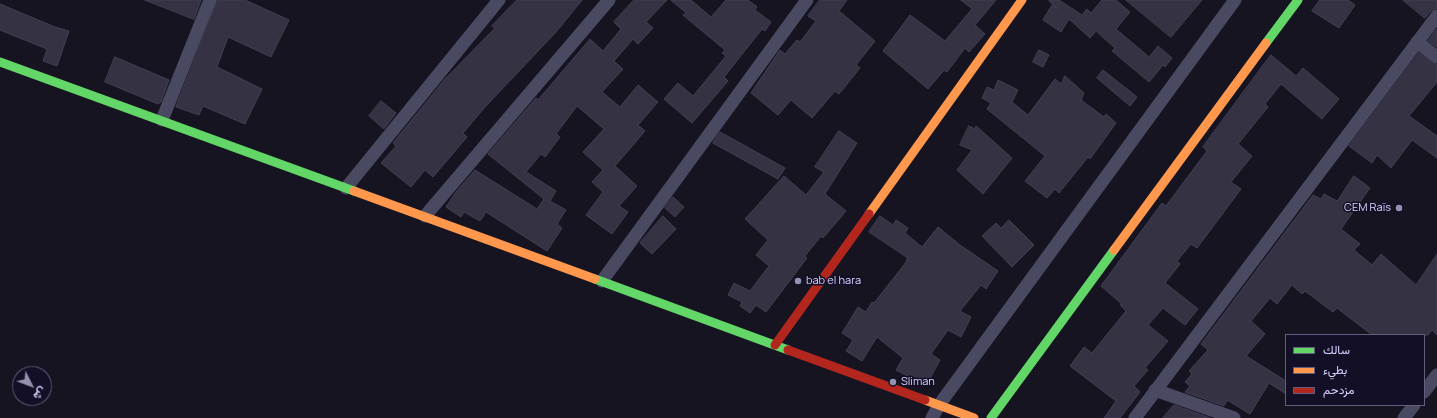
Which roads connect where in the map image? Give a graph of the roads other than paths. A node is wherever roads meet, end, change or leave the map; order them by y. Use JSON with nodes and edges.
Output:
{"nodes":[{"id":1,"x":210,"y":0,"type":"edge"},
{"id":2,"x":499,"y":0,"type":"edge"},
{"id":3,"x":609,"y":0,"type":"edge"},
{"id":4,"x":807,"y":0,"type":"edge"},
{"id":5,"x":1022,"y":0,"type":"edge"},
{"id":6,"x":1235,"y":0,"type":"edge"},
{"id":7,"x":1298,"y":0,"type":"edge"},
{"id":8,"x":1437,"y":16,"type":"edge"},
{"id":9,"x":1417,"y":42,"type":"junction"},
{"id":10,"x":1437,"y":57,"type":"edge"},
{"id":11,"x":0,"y":62,"type":"edge"},
{"id":12,"x":162,"y":120,"type":"junction"},
{"id":13,"x":346,"y":188,"type":"junction"},
{"id":14,"x":425,"y":216,"type":"junction"},
{"id":15,"x":602,"y":281,"type":"junction"},
{"id":16,"x":775,"y":345,"type":"junction"},
{"id":17,"x":1437,"y":374,"type":"edge"},
{"id":18,"x":1154,"y":390,"type":"junction"},
{"id":19,"x":1425,"y":391,"type":"edge"},
{"id":20,"x":939,"y":405,"type":"junction"},
{"id":21,"x":1413,"y":406,"type":"edge"},
{"id":22,"x":932,"y":418,"type":"edge"},
{"id":23,"x":974,"y":418,"type":"edge"},
{"id":24,"x":991,"y":418,"type":"edge"},
{"id":25,"x":1134,"y":418,"type":"edge"},
{"id":26,"x":1234,"y":418,"type":"edge"},
{"id":27,"x":1404,"y":418,"type":"edge"}],
"edges":[{"from":1,"to":12,"type":"street"},
{"from":2,"to":13,"type":"street"},
{"from":3,"to":14,"type":"street"},
{"from":4,"to":15,"type":"street"},
{"from":5,"to":16,"type":"main road"},
{"from":6,"to":20,"type":"street"},
{"from":7,"to":24,"type":"main road"},
{"from":8,"to":9,"type":"street"},
{"from":9,"to":10,"type":"street"},
{"from":9,"to":18,"type":"street"},
{"from":11,"to":12,"type":"main road"},
{"from":12,"to":13,"type":"main road"},
{"from":13,"to":14,"type":"main road"},
{"from":14,"to":15,"type":"main road"},
{"from":15,"to":16,"type":"main road"},
{"from":16,"to":20,"type":"main road"},
{"from":17,"to":19,"type":"street"},
{"from":18,"to":25,"type":"street"},
{"from":18,"to":26,"type":"street"},
{"from":20,"to":22,"type":"street"},
{"from":20,"to":23,"type":"main road"},
{"from":21,"to":27,"type":"street"}]}
